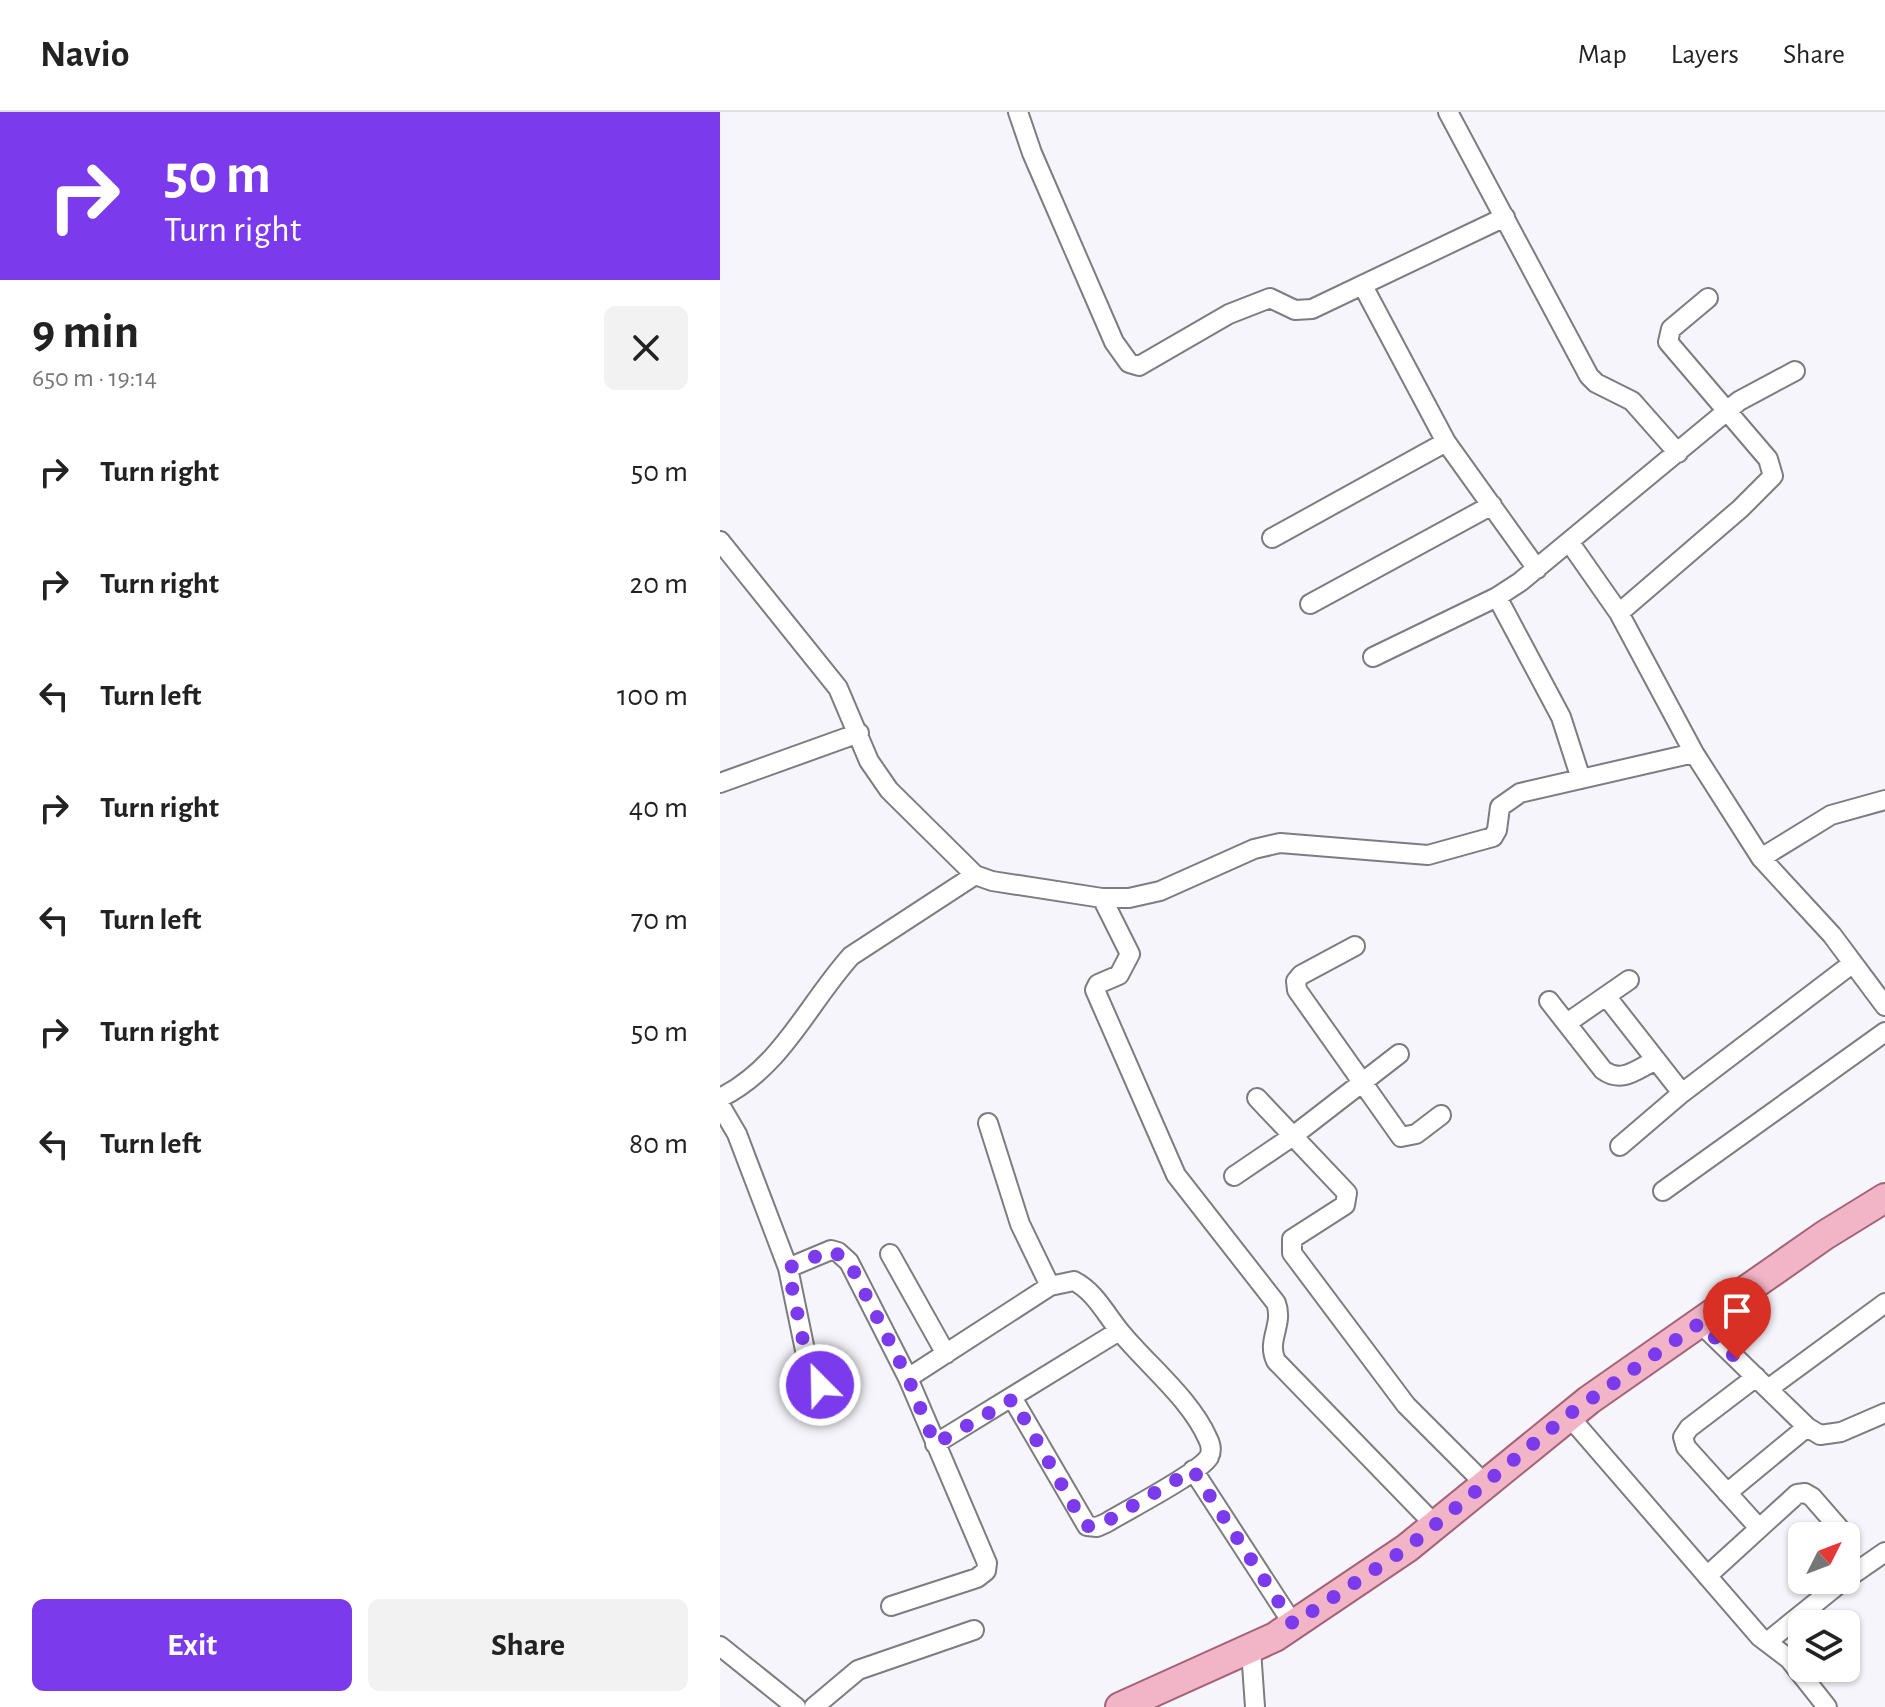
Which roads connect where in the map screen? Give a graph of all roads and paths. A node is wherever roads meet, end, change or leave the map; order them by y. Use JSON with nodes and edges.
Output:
{"nodes":[{"id":1,"x":1018,"y":112,"type":"edge"},
{"id":2,"x":1448,"y":112,"type":"edge"},
{"id":3,"x":1505,"y":217,"type":"junction"},
{"id":4,"x":1363,"y":286,"type":"junction"},
{"id":5,"x":1708,"y":298,"type":"dead end"},
{"id":6,"x":1795,"y":371,"type":"dead end"},
{"id":7,"x":1725,"y":412,"type":"junction"},
{"id":8,"x":1446,"y":442,"type":"junction"},
{"id":9,"x":1678,"y":453,"type":"junction"},
{"id":10,"x":1492,"y":505,"type":"junction"},
{"id":11,"x":1272,"y":538,"type":"dead end"},
{"id":12,"x":720,"y":541,"type":"edge"},
{"id":13,"x":1570,"y":543,"type":"junction"},
{"id":14,"x":1537,"y":569,"type":"junction"},
{"id":15,"x":1497,"y":597,"type":"junction"},
{"id":16,"x":1310,"y":604,"type":"dead end"},
{"id":17,"x":1619,"y":613,"type":"junction"},
{"id":18,"x":1373,"y":657,"type":"dead end"},
{"id":19,"x":859,"y":733,"type":"junction"},
{"id":20,"x":1694,"y":753,"type":"junction"},
{"id":21,"x":1581,"y":779,"type":"junction"},
{"id":22,"x":720,"y":783,"type":"edge"},
{"id":23,"x":1885,"y":800,"type":"edge"},
{"id":24,"x":1761,"y":858,"type":"junction"},
{"id":25,"x":975,"y":875,"type":"junction"},
{"id":26,"x":1102,"y":898,"type":"junction"},
{"id":27,"x":1355,"y":946,"type":"dead end"},
{"id":28,"x":1853,"y":963,"type":"junction"},
{"id":29,"x":1629,"y":980,"type":"dead end"},
{"id":30,"x":1606,"y":996,"type":"junction"},
{"id":31,"x":1549,"y":1001,"type":"dead end"},
{"id":32,"x":1885,"y":1006,"type":"edge"},
{"id":33,"x":1567,"y":1023,"type":"junction"},
{"id":34,"x":1885,"y":1032,"type":"edge"},
{"id":35,"x":1399,"y":1054,"type":"dead end"},
{"id":36,"x":1656,"y":1060,"type":"junction"},
{"id":37,"x":1360,"y":1083,"type":"junction"},
{"id":38,"x":1682,"y":1093,"type":"junction"},
{"id":39,"x":720,"y":1098,"type":"edge"},
{"id":40,"x":1257,"y":1098,"type":"dead end"},
{"id":41,"x":720,"y":1105,"type":"edge"},
{"id":42,"x":1441,"y":1115,"type":"dead end"},
{"id":43,"x":988,"y":1123,"type":"dead end"},
{"id":44,"x":1293,"y":1136,"type":"junction"},
{"id":45,"x":1620,"y":1146,"type":"dead end"},
{"id":46,"x":1234,"y":1176,"type":"dead end"},
{"id":47,"x":1663,"y":1191,"type":"dead end"},
{"id":48,"x":1885,"y":1198,"type":"edge"},
{"id":49,"x":890,"y":1254,"type":"dead end"},
{"id":50,"x":788,"y":1268,"type":"junction"},
{"id":51,"x":1050,"y":1286,"type":"junction"},
{"id":52,"x":1885,"y":1303,"type":"edge"},
{"id":53,"x":1700,"y":1323,"type":"junction"},
{"id":54,"x":1119,"y":1331,"type":"junction"},
{"id":55,"x":946,"y":1354,"type":"junction"},
{"id":56,"x":908,"y":1378,"type":"junction"},
{"id":57,"x":1762,"y":1383,"type":"junction"},
{"id":58,"x":1013,"y":1399,"type":"junction"},
{"id":59,"x":831,"y":1405,"type":"dead end"},
{"id":60,"x":1885,"y":1413,"type":"edge"},
{"id":61,"x":1568,"y":1415,"type":"junction"},
{"id":62,"x":1807,"y":1427,"type":"junction"},
{"id":63,"x":935,"y":1444,"type":"junction"},
{"id":64,"x":1193,"y":1470,"type":"junction"},
{"id":65,"x":1485,"y":1484,"type":"junction"},
{"id":66,"x":1727,"y":1493,"type":"junction"},
{"id":67,"x":1833,"y":1522,"type":"edge"},
{"id":68,"x":1435,"y":1525,"type":"junction"},
{"id":69,"x":1759,"y":1528,"type":"junction"},
{"id":70,"x":1885,"y":1552,"type":"edge"},
{"id":71,"x":1860,"y":1553,"type":"edge"},
{"id":72,"x":1868,"y":1562,"type":"junction"},
{"id":73,"x":1860,"y":1568,"type":"edge"},
{"id":74,"x":1707,"y":1576,"type":"junction"},
{"id":75,"x":1826,"y":1594,"type":"edge"},
{"id":76,"x":891,"y":1606,"type":"dead end"},
{"id":77,"x":1293,"y":1624,"type":"junction"},
{"id":78,"x":974,"y":1630,"type":"dead end"},
{"id":79,"x":1767,"y":1642,"type":"junction"},
{"id":80,"x":720,"y":1646,"type":"edge"},
{"id":81,"x":1251,"y":1650,"type":"junction"},
{"id":82,"x":796,"y":1707,"type":"edge"},
{"id":83,"x":814,"y":1707,"type":"edge"},
{"id":84,"x":1120,"y":1707,"type":"edge"},
{"id":85,"x":1255,"y":1707,"type":"edge"},
{"id":86,"x":1827,"y":1707,"type":"edge"}],
"edges":[{"from":1,"to":4,"type":"street"},
{"from":2,"to":3,"type":"street"},
{"from":3,"to":4,"type":"street"},
{"from":3,"to":9,"type":"street"},
{"from":4,"to":8,"type":"street"},
{"from":5,"to":7,"type":"street"},
{"from":6,"to":7,"type":"street"},
{"from":7,"to":9,"type":"street"},
{"from":7,"to":17,"type":"street"},
{"from":8,"to":10,"type":"street"},
{"from":8,"to":11,"type":"street"},
{"from":9,"to":13,"type":"street"},
{"from":10,"to":14,"type":"street"},
{"from":10,"to":16,"type":"street"},
{"from":12,"to":19,"type":"street"},
{"from":13,"to":14,"type":"street"},
{"from":13,"to":17,"type":"street"},
{"from":14,"to":15,"type":"street"},
{"from":15,"to":18,"type":"street"},
{"from":15,"to":21,"type":"street"},
{"from":17,"to":20,"type":"street"},
{"from":19,"to":22,"type":"street"},
{"from":19,"to":25,"type":"street"},
{"from":20,"to":21,"type":"street"},
{"from":20,"to":24,"type":"street"},
{"from":21,"to":26,"type":"street"},
{"from":23,"to":24,"type":"street"},
{"from":24,"to":28,"type":"street"},
{"from":25,"to":26,"type":"street"},
{"from":25,"to":39,"type":"street"},
{"from":26,"to":68,"type":"street"},
{"from":27,"to":37,"type":"street"},
{"from":28,"to":32,"type":"street"},
{"from":28,"to":38,"type":"street"},
{"from":29,"to":30,"type":"street"},
{"from":30,"to":33,"type":"street"},
{"from":30,"to":36,"type":"street"},
{"from":31,"to":33,"type":"street"},
{"from":33,"to":36,"type":"street"},
{"from":34,"to":47,"type":"street"},
{"from":35,"to":37,"type":"street"},
{"from":36,"to":38,"type":"street"},
{"from":37,"to":42,"type":"street"},
{"from":37,"to":44,"type":"street"},
{"from":38,"to":45,"type":"street"},
{"from":40,"to":44,"type":"street"},
{"from":41,"to":50,"type":"street"},
{"from":43,"to":51,"type":"street"},
{"from":44,"to":46,"type":"street"},
{"from":44,"to":65,"type":"street"},
{"from":48,"to":53,"type":"main road"},
{"from":49,"to":55,"type":"street"},
{"from":50,"to":56,"type":"street"},
{"from":50,"to":59,"type":"street"},
{"from":51,"to":54,"type":"street"},
{"from":51,"to":55,"type":"street"},
{"from":52,"to":57,"type":"street"},
{"from":53,"to":57,"type":"street"},
{"from":53,"to":61,"type":"main road"},
{"from":54,"to":58,"type":"street"},
{"from":54,"to":64,"type":"street"},
{"from":55,"to":56,"type":"street"},
{"from":56,"to":63,"type":"street"},
{"from":57,"to":62,"type":"street"},
{"from":57,"to":66,"type":"street"},
{"from":58,"to":63,"type":"street"},
{"from":58,"to":64,"type":"street"},
{"from":60,"to":62,"type":"street"},
{"from":61,"to":65,"type":"main road"},
{"from":61,"to":74,"type":"street"},
{"from":62,"to":66,"type":"street"},
{"from":63,"to":76,"type":"street"},
{"from":64,"to":77,"type":"street"},
{"from":65,"to":68,"type":"main road"},
{"from":66,"to":69,"type":"street"},
{"from":67,"to":69,"type":"street"},
{"from":68,"to":77,"type":"main road"},
{"from":69,"to":74,"type":"street"},
{"from":70,"to":72,"type":"street"},
{"from":71,"to":72,"type":"street"},
{"from":72,"to":73,"type":"street"},
{"from":74,"to":79,"type":"street"},
{"from":75,"to":79,"type":"street"},
{"from":77,"to":81,"type":"main road"},
{"from":78,"to":83,"type":"street"},
{"from":79,"to":86,"type":"street"},
{"from":80,"to":82,"type":"street"},
{"from":81,"to":84,"type":"main road"},
{"from":81,"to":85,"type":"street"}]}
